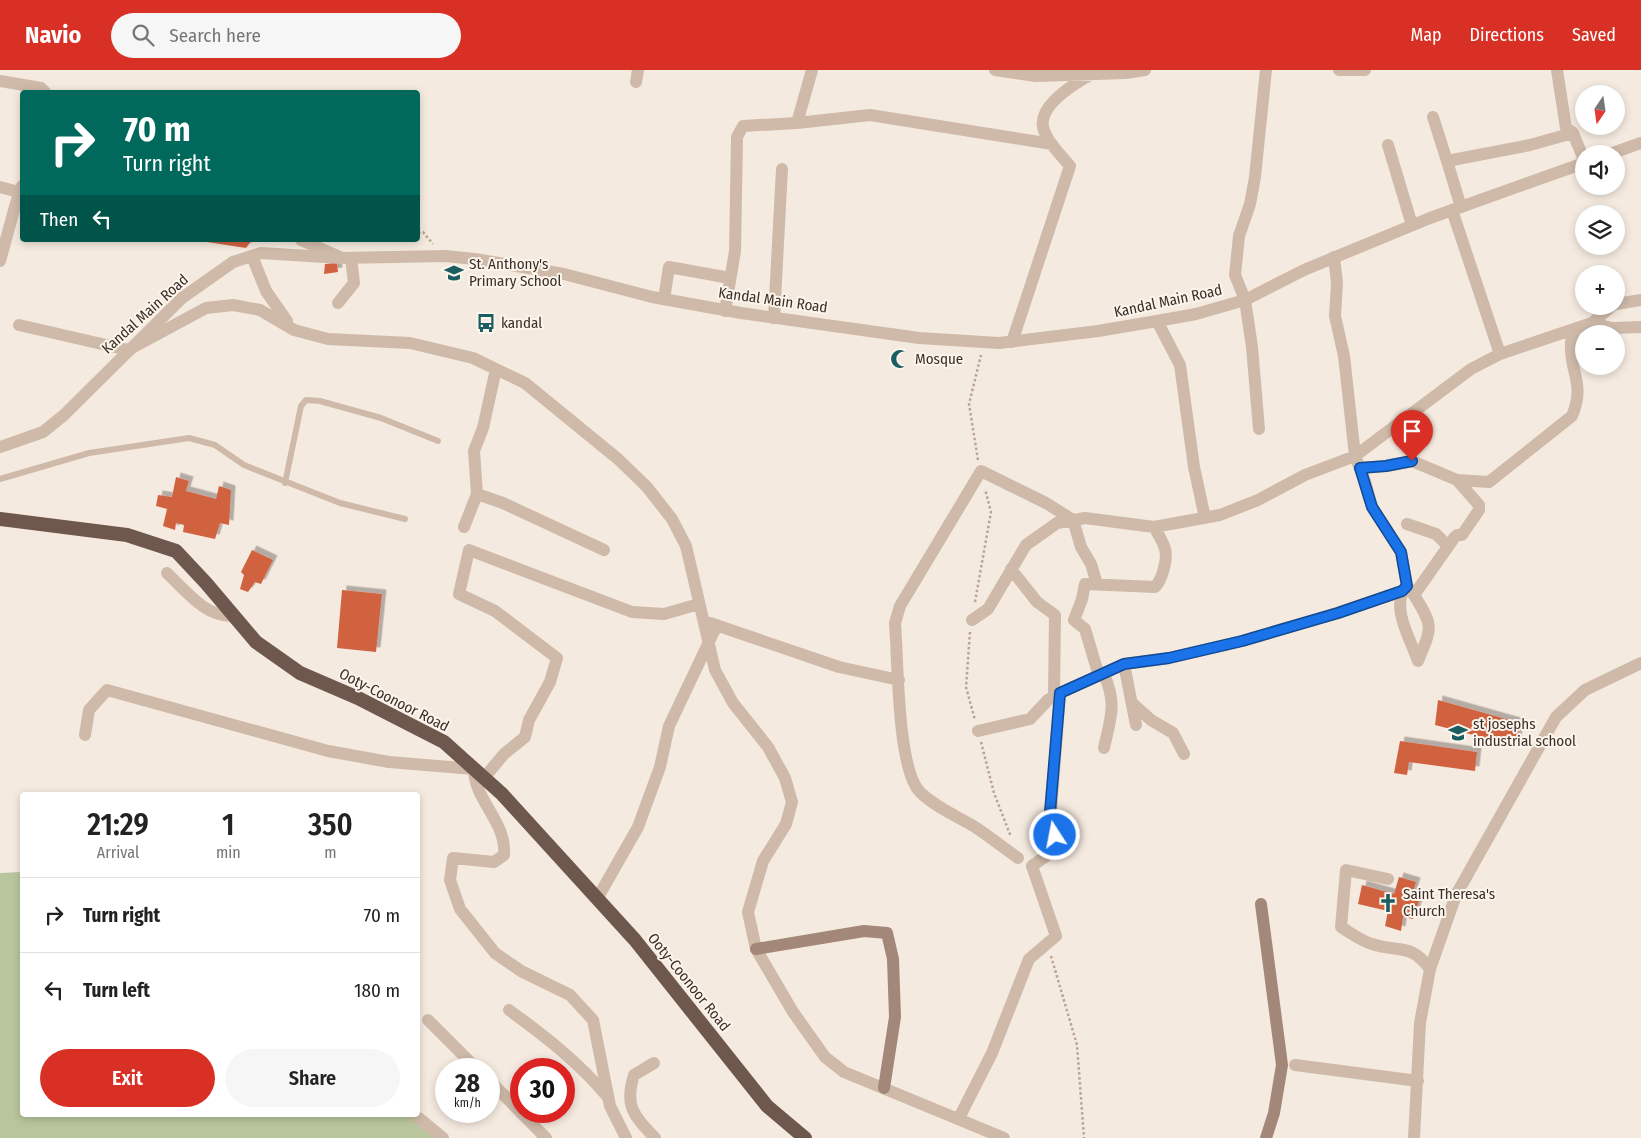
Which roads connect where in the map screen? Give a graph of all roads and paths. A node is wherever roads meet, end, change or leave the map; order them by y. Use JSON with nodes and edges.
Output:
{"nodes":[{"id":1,"x":812,"y":70,"type":"edge"},
{"id":2,"x":995,"y":70,"type":"edge"},
{"id":3,"x":1145,"y":70,"type":"edge"},
{"id":4,"x":1266,"y":70,"type":"edge"},
{"id":5,"x":1339,"y":70,"type":"edge"},
{"id":6,"x":1365,"y":70,"type":"edge"},
{"id":7,"x":1557,"y":70,"type":"edge"},
{"id":8,"x":1094,"y":73,"type":"junction"},
{"id":9,"x":0,"y":81,"type":"edge"},
{"id":10,"x":43,"y":90,"type":"edge"},
{"id":11,"x":1433,"y":117,"type":"dead end"},
{"id":12,"x":797,"y":123,"type":"junction"},
{"id":13,"x":1573,"y":133,"type":"junction"},
{"id":14,"x":1641,"y":143,"type":"edge"},
{"id":15,"x":1052,"y":144,"type":"junction"},
{"id":16,"x":1388,"y":145,"type":"dead end"},
{"id":17,"x":1578,"y":145,"type":"edge"},
{"id":18,"x":1625,"y":149,"type":"edge"},
{"id":19,"x":1447,"y":161,"type":"junction"},
{"id":20,"x":1575,"y":165,"type":"edge"},
{"id":21,"x":782,"y":169,"type":"dead end"},
{"id":22,"x":0,"y":187,"type":"edge"},
{"id":23,"x":20,"y":189,"type":"edge"},
{"id":24,"x":20,"y":192,"type":"edge"},
{"id":25,"x":1456,"y":208,"type":"junction"},
{"id":26,"x":1412,"y":225,"type":"junction"},
{"id":27,"x":305,"y":242,"type":"edge"},
{"id":28,"x":252,"y":256,"type":"junction"},
{"id":29,"x":1334,"y":257,"type":"junction"},
{"id":30,"x":346,"y":258,"type":"junction"},
{"id":31,"x":0,"y":261,"type":"edge"},
{"id":32,"x":730,"y":278,"type":"junction"},
{"id":33,"x":664,"y":299,"type":"junction"},
{"id":34,"x":1245,"y":300,"type":"junction"},
{"id":35,"x":1641,"y":300,"type":"edge"},
{"id":36,"x":1625,"y":303,"type":"edge"},
{"id":37,"x":338,"y":304,"type":"dead end"},
{"id":38,"x":725,"y":310,"type":"junction"},
{"id":39,"x":1601,"y":315,"type":"edge"},
{"id":40,"x":774,"y":318,"type":"junction"},
{"id":41,"x":1157,"y":321,"type":"junction"},
{"id":42,"x":1592,"y":323,"type":"junction"},
{"id":43,"x":19,"y":325,"type":"dead end"},
{"id":44,"x":1586,"y":325,"type":"edge"},
{"id":45,"x":1641,"y":327,"type":"edge"},
{"id":46,"x":1575,"y":328,"type":"edge"},
{"id":47,"x":294,"y":330,"type":"junction"},
{"id":48,"x":1575,"y":331,"type":"edge"},
{"id":49,"x":984,"y":342,"type":"junction"},
{"id":50,"x":1012,"y":342,"type":"junction"},
{"id":51,"x":128,"y":350,"type":"junction"},
{"id":52,"x":1500,"y":354,"type":"junction"},
{"id":53,"x":1575,"y":368,"type":"edge"},
{"id":54,"x":496,"y":369,"type":"junction"},
{"id":55,"x":1576,"y":375,"type":"edge"},
{"id":56,"x":1259,"y":429,"type":"dead end"},
{"id":57,"x":438,"y":441,"type":"dead end"},
{"id":58,"x":0,"y":447,"type":"edge"},
{"id":59,"x":1357,"y":462,"type":"junction"},
{"id":60,"x":981,"y":471,"type":"junction"},
{"id":61,"x":0,"y":479,"type":"edge"},
{"id":62,"x":1457,"y":480,"type":"junction"},
{"id":63,"x":285,"y":482,"type":"junction"},
{"id":64,"x":477,"y":494,"type":"junction"},
{"id":65,"x":1205,"y":518,"type":"junction"},
{"id":66,"x":0,"y":519,"type":"edge"},
{"id":67,"x":405,"y":519,"type":"dead end"},
{"id":68,"x":1073,"y":520,"type":"junction"},
{"id":69,"x":1407,"y":524,"type":"dead end"},
{"id":70,"x":464,"y":527,"type":"dead end"},
{"id":71,"x":1154,"y":527,"type":"junction"},
{"id":72,"x":1448,"y":546,"type":"junction"},
{"id":73,"x":604,"y":550,"type":"dead end"},
{"id":74,"x":1011,"y":569,"type":"junction"},
{"id":75,"x":167,"y":573,"type":"dead end"},
{"id":76,"x":1097,"y":584,"type":"junction"},
{"id":77,"x":1408,"y":590,"type":"junction"},
{"id":78,"x":699,"y":604,"type":"junction"},
{"id":79,"x":234,"y":616,"type":"junction"},
{"id":80,"x":702,"y":620,"type":"junction"},
{"id":81,"x":972,"y":620,"type":"junction"},
{"id":82,"x":717,"y":626,"type":"junction"},
{"id":83,"x":707,"y":643,"type":"junction"},
{"id":84,"x":1641,"y":663,"type":"edge"},
{"id":85,"x":1124,"y":664,"type":"junction"},
{"id":86,"x":1101,"y":675,"type":"junction"},
{"id":87,"x":899,"y":680,"type":"junction"},
{"id":88,"x":1057,"y":695,"type":"junction"},
{"id":89,"x":1132,"y":703,"type":"junction"},
{"id":90,"x":1136,"y":725,"type":"dead end"},
{"id":91,"x":978,"y":731,"type":"junction"},
{"id":92,"x":85,"y":735,"type":"dead end"},
{"id":93,"x":1104,"y":748,"type":"dead end"},
{"id":94,"x":1184,"y":754,"type":"dead end"},
{"id":95,"x":479,"y":773,"type":"junction"},
{"id":96,"x":1018,"y":858,"type":"joint"},
{"id":97,"x":1388,"y":879,"type":"dead end"},
{"id":98,"x":597,"y":899,"type":"junction"},
{"id":99,"x":1261,"y":904,"type":"dead end"},
{"id":100,"x":756,"y":949,"type":"junction"},
{"id":101,"x":1049,"y":951,"type":"dead end"},
{"id":102,"x":1430,"y":969,"type":"junction"},
{"id":103,"x":509,"y":1010,"type":"dead end"},
{"id":104,"x":428,"y":1020,"type":"dead end"},
{"id":105,"x":467,"y":1058,"type":"edge"},
{"id":106,"x":654,"y":1063,"type":"dead end"},
{"id":107,"x":1295,"y":1066,"type":"dead end"},
{"id":108,"x":1418,"y":1081,"type":"junction"},
{"id":109,"x":884,"y":1088,"type":"junction"},
{"id":110,"x":500,"y":1091,"type":"edge"},
{"id":111,"x":608,"y":1098,"type":"junction"},
{"id":112,"x":417,"y":1117,"type":"edge"},
{"id":113,"x":959,"y":1118,"type":"junction"},
{"id":114,"x":443,"y":1138,"type":"edge"},
{"id":115,"x":546,"y":1138,"type":"edge"},
{"id":116,"x":626,"y":1138,"type":"edge"},
{"id":117,"x":655,"y":1138,"type":"edge"},
{"id":118,"x":805,"y":1138,"type":"edge"},
{"id":119,"x":1004,"y":1138,"type":"edge"},
{"id":120,"x":1084,"y":1138,"type":"edge"},
{"id":121,"x":1266,"y":1138,"type":"edge"},
{"id":122,"x":1414,"y":1138,"type":"edge"}],
"edges":[{"from":1,"to":12,"type":"street"},
{"from":2,"to":8,"type":"street"},
{"from":3,"to":8,"type":"street"},
{"from":4,"to":34,"type":"street"},
{"from":5,"to":6,"type":"street"},
{"from":7,"to":13,"type":"street"},
{"from":8,"to":15,"type":"street"},
{"from":9,"to":10,"type":"street"},
{"from":11,"to":19,"type":"street"},
{"from":12,"to":15,"type":"street"},
{"from":12,"to":32,"type":"street"},
{"from":13,"to":17,"type":"street"},
{"from":13,"to":19,"type":"street"},
{"from":14,"to":18,"type":"street"},
{"from":15,"to":50,"type":"street"},
{"from":16,"to":26,"type":"street"},
{"from":19,"to":25,"type":"street"},
{"from":20,"to":25,"type":"street","name":"Kandal Main Road"},
{"from":21,"to":40,"type":"street"},
{"from":22,"to":23,"type":"street"},
{"from":24,"to":31,"type":"street"},
{"from":25,"to":26,"type":"street","name":"Kandal Main Road"},
{"from":25,"to":52,"type":"street"},
{"from":26,"to":29,"type":"street","name":"Kandal Main Road"},
{"from":27,"to":30,"type":"street"},
{"from":28,"to":30,"type":"street","name":"Kandal Main Road"},
{"from":28,"to":47,"type":"street"},
{"from":28,"to":51,"type":"street","name":"Kandal Main Road"},
{"from":29,"to":34,"type":"street","name":"Kandal Main Road"},
{"from":29,"to":59,"type":"street"},
{"from":30,"to":33,"type":"street","name":"Kandal Main Road"},
{"from":30,"to":37,"type":"street"},
{"from":32,"to":33,"type":"street"},
{"from":32,"to":38,"type":"street"},
{"from":33,"to":38,"type":"street","name":"Kandal Main Road"},
{"from":34,"to":41,"type":"street","name":"Kandal Main Road"},
{"from":34,"to":56,"type":"street"},
{"from":35,"to":36,"type":"street"},
{"from":38,"to":40,"type":"street","name":"Kandal Main Road"},
{"from":39,"to":42,"type":"street"},
{"from":40,"to":49,"type":"street","name":"Kandal Main Road"},
{"from":41,"to":50,"type":"street","name":"Kandal Main Road"},
{"from":41,"to":65,"type":"street"},
{"from":42,"to":44,"type":"street"},
{"from":42,"to":45,"type":"street"},
{"from":43,"to":51,"type":"street"},
{"from":46,"to":52,"type":"street"},
{"from":47,"to":51,"type":"street"},
{"from":47,"to":54,"type":"street"},
{"from":48,"to":53,"type":"street"},
{"from":49,"to":50,"type":"street","name":"Kandal Main Road"},
{"from":49,"to":60,"type":"path"},
{"from":51,"to":58,"type":"street","name":"Kandal Main Road"},
{"from":52,"to":59,"type":"street"},
{"from":54,"to":64,"type":"street"},
{"from":54,"to":78,"type":"street"},
{"from":55,"to":62,"type":"street"},
{"from":57,"to":63,"type":"lane"},
{"from":59,"to":62,"type":"street"},
{"from":59,"to":65,"type":"street"},
{"from":59,"to":77,"type":"street"},
{"from":60,"to":68,"type":"street"},
{"from":60,"to":81,"type":"path"},
{"from":60,"to":87,"type":"street"},
{"from":61,"to":63,"type":"lane"},
{"from":62,"to":72,"type":"street"},
{"from":63,"to":67,"type":"lane"},
{"from":64,"to":70,"type":"street"},
{"from":64,"to":73,"type":"street"},
{"from":65,"to":71,"type":"street"},
{"from":66,"to":79,"type":"highway","name":"Ooty-Coonoor Road"},
{"from":68,"to":71,"type":"street"},
{"from":68,"to":74,"type":"street"},
{"from":68,"to":76,"type":"street"},
{"from":69,"to":72,"type":"street"},
{"from":71,"to":76,"type":"street"},
{"from":72,"to":77,"type":"street"},
{"from":74,"to":81,"type":"street"},
{"from":74,"to":88,"type":"street"},
{"from":75,"to":79,"type":"street"},
{"from":76,"to":86,"type":"street"},
{"from":77,"to":85,"type":"street"},
{"from":78,"to":80,"type":"street"},
{"from":78,"to":95,"type":"street"},
{"from":79,"to":95,"type":"highway","name":"Ooty-Coonoor Road"},
{"from":80,"to":82,"type":"street"},
{"from":80,"to":83,"type":"street"},
{"from":81,"to":91,"type":"path"},
{"from":82,"to":83,"type":"street"},
{"from":82,"to":87,"type":"street"},
{"from":83,"to":98,"type":"street"},
{"from":83,"to":100,"type":"street"},
{"from":84,"to":102,"type":"street"},
{"from":85,"to":86,"type":"street"},
{"from":85,"to":89,"type":"street"},
{"from":86,"to":88,"type":"street"},
{"from":86,"to":93,"type":"street"},
{"from":87,"to":96,"type":"street"},
{"from":88,"to":91,"type":"street"},
{"from":88,"to":113,"type":"street"},
{"from":89,"to":90,"type":"street"},
{"from":89,"to":94,"type":"street"},
{"from":91,"to":96,"type":"path"},
{"from":92,"to":95,"type":"street"},
{"from":95,"to":98,"type":"highway","name":"Ooty-Coonoor Road"},
{"from":95,"to":111,"type":"street"},
{"from":97,"to":102,"type":"street"},
{"from":98,"to":118,"type":"highway","name":"Ooty-Coonoor Road"},
{"from":99,"to":121,"type":"main road"},
{"from":100,"to":109,"type":"street"},
{"from":100,"to":109,"type":"main road"},
{"from":101,"to":120,"type":"path"},
{"from":102,"to":108,"type":"street"},
{"from":103,"to":111,"type":"street"},
{"from":104,"to":105,"type":"street"},
{"from":106,"to":117,"type":"street"},
{"from":107,"to":108,"type":"street"},
{"from":108,"to":122,"type":"street"},
{"from":109,"to":113,"type":"street"},
{"from":110,"to":115,"type":"street"},
{"from":111,"to":116,"type":"street"},
{"from":112,"to":114,"type":"street"},
{"from":113,"to":119,"type":"street"}]}
